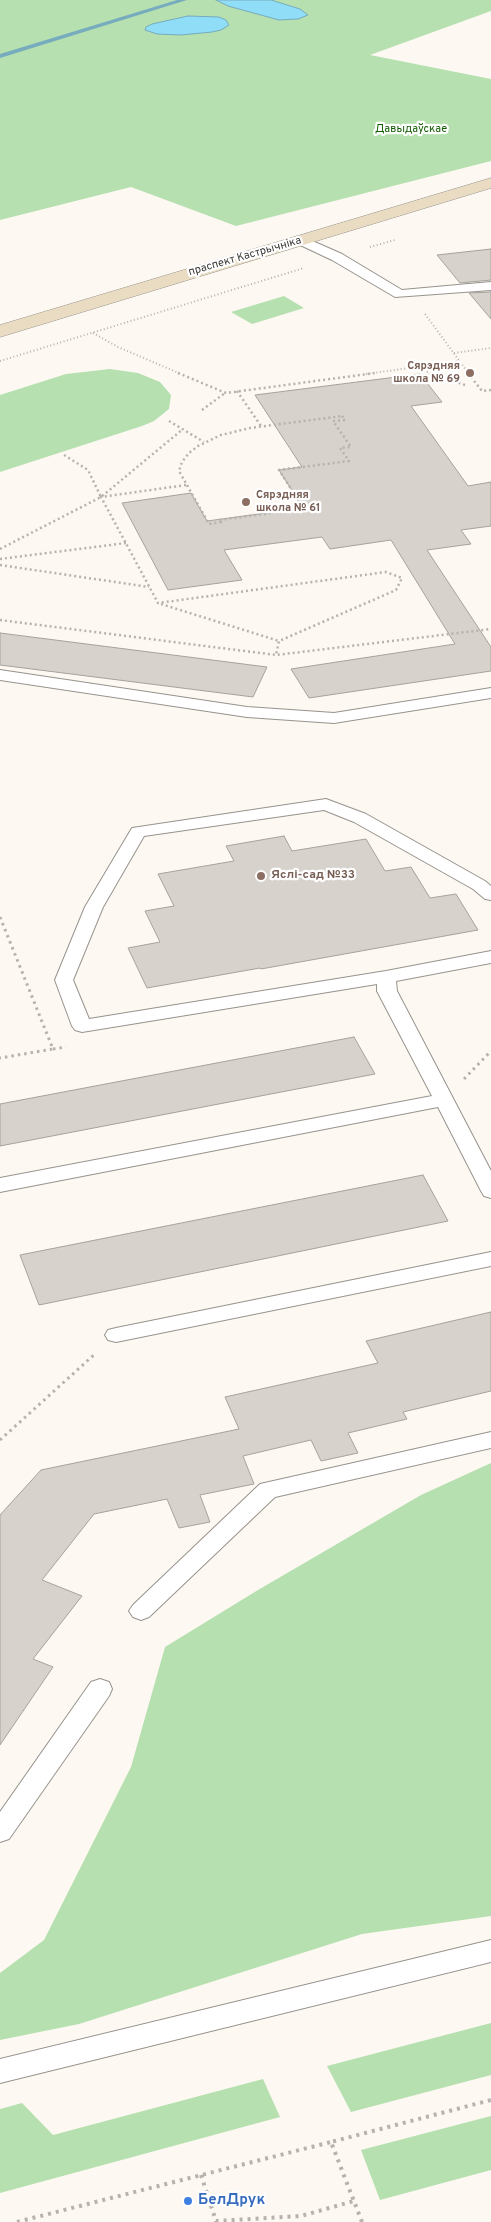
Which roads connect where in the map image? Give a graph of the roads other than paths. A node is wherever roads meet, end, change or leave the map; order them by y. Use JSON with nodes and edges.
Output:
{"nodes":[{"id":1,"x":491,"y":183,"type":"edge"},
{"id":2,"x":301,"y":240,"type":"junction"},
{"id":3,"x":491,"y":286,"type":"edge"},
{"id":4,"x":0,"y":331,"type":"edge"},
{"id":5,"x":0,"y":675,"type":"edge"},
{"id":6,"x":491,"y":694,"type":"edge"},
{"id":7,"x":491,"y":895,"type":"edge"},
{"id":8,"x":491,"y":957,"type":"edge"},
{"id":9,"x":386,"y":977,"type":"junction"},
{"id":10,"x":444,"y":1100,"type":"junction"},
{"id":11,"x":0,"y":1185,"type":"edge"},
{"id":12,"x":491,"y":1191,"type":"edge"},
{"id":13,"x":491,"y":1259,"type":"edge"},
{"id":14,"x":116,"y":1335,"type":"road end"},
{"id":15,"x":491,"y":1440,"type":"edge"},
{"id":16,"x":141,"y":1611,"type":"dead end"},
{"id":17,"x":100,"y":1689,"type":"dead end"},
{"id":18,"x":0,"y":1832,"type":"edge"},
{"id":19,"x":491,"y":1951,"type":"edge"},
{"id":20,"x":0,"y":2071,"type":"edge"}],
"edges":[{"from":1,"to":2,"type":"main road","name":"праспект Кастрычніка"},
{"from":2,"to":3,"type":"lane"},
{"from":2,"to":4,"type":"main road","name":"праспект Кастрычніка"},
{"from":5,"to":6,"type":"lane"},
{"from":7,"to":9,"type":"lane"},
{"from":8,"to":9,"type":"lane"},
{"from":9,"to":10,"type":"lane"},
{"from":10,"to":11,"type":"lane"},
{"from":10,"to":12,"type":"lane"},
{"from":13,"to":14,"type":"lane"},
{"from":15,"to":16,"type":"lane"},
{"from":17,"to":18,"type":"lane"},
{"from":19,"to":20,"type":"lane"}]}
